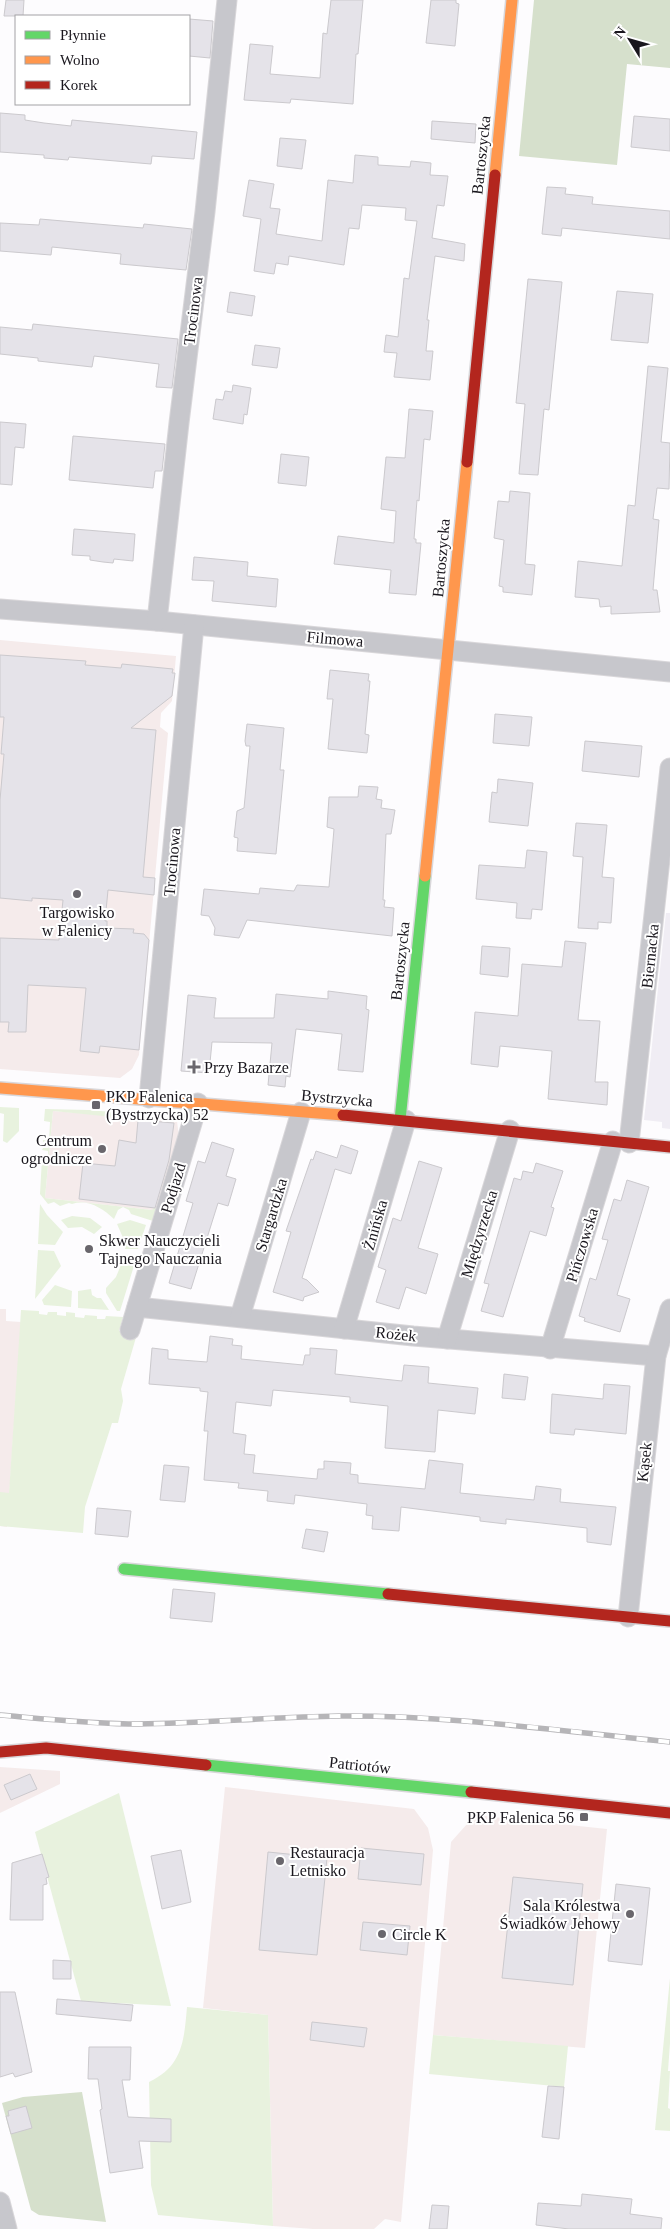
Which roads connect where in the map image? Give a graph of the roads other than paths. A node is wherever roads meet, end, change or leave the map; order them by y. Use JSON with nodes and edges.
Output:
{"nodes":[{"id":1,"x":227,"y":0,"type":"edge"},
{"id":2,"x":512,"y":0,"type":"edge"},
{"id":3,"x":0,"y":609,"type":"edge"},
{"id":4,"x":157,"y":621,"type":"junction"},
{"id":5,"x":194,"y":625,"type":"junction"},
{"id":6,"x":449,"y":650,"type":"junction"},
{"id":7,"x":670,"y":672,"type":"edge"},
{"id":8,"x":670,"y":768,"type":"edge"},
{"id":9,"x":0,"y":1088,"type":"edge"},
{"id":10,"x":149,"y":1098,"type":"junction"},
{"id":11,"x":198,"y":1103,"type":"junction"},
{"id":12,"x":301,"y":1112,"type":"junction"},
{"id":13,"x":403,"y":1120,"type":"junction"},
{"id":14,"x":510,"y":1130,"type":"junction"},
{"id":15,"x":621,"y":1142,"type":"junction"},
{"id":16,"x":670,"y":1147,"type":"edge"},
{"id":17,"x":136,"y":1307,"type":"junction"},
{"id":18,"x":670,"y":1309,"type":"edge"},
{"id":19,"x":240,"y":1317,"type":"junction"},
{"id":20,"x":344,"y":1329,"type":"junction"},
{"id":21,"x":130,"y":1330,"type":"dead end"},
{"id":22,"x":447,"y":1339,"type":"junction"},
{"id":23,"x":550,"y":1349,"type":"junction"},
{"id":24,"x":656,"y":1356,"type":"junction"},
{"id":25,"x":124,"y":1569,"type":"dead end"},
{"id":26,"x":628,"y":1617,"type":"junction"},
{"id":27,"x":670,"y":1622,"type":"edge"},
{"id":28,"x":15,"y":1739,"type":"dead end"},
{"id":29,"x":46,"y":1748,"type":"junction"},
{"id":30,"x":0,"y":1752,"type":"edge"},
{"id":31,"x":670,"y":1813,"type":"edge"},
{"id":32,"x":0,"y":2202,"type":"edge"},
{"id":33,"x":7,"y":2229,"type":"edge"}],
"edges":[{"from":1,"to":4,"type":"street","name":"Trocinowa"},
{"from":2,"to":6,"type":"street","name":"Bartoszycka"},
{"from":3,"to":4,"type":"street","name":"Filmowa"},
{"from":4,"to":5,"type":"street","name":"Filmowa"},
{"from":5,"to":6,"type":"street","name":"Filmowa"},
{"from":5,"to":10,"type":"street","name":"Trocinowa"},
{"from":6,"to":7,"type":"street","name":"Filmowa"},
{"from":6,"to":13,"type":"street","name":"Bartoszycka"},
{"from":8,"to":15,"type":"street","name":"Biernacka"},
{"from":9,"to":10,"type":"street","name":"Bystrzycka"},
{"from":10,"to":11,"type":"street","name":"Bystrzycka"},
{"from":11,"to":12,"type":"street","name":"Bystrzycka"},
{"from":11,"to":17,"type":"street","name":"Podjazd"},
{"from":12,"to":13,"type":"street","name":"Bystrzycka"},
{"from":12,"to":19,"type":"street","name":"Stargardzka"},
{"from":13,"to":14,"type":"street","name":"Bystrzycka"},
{"from":13,"to":20,"type":"street","name":"Żnińska"},
{"from":14,"to":15,"type":"street","name":"Bystrzycka"},
{"from":14,"to":22,"type":"street","name":"Międzyrzecka"},
{"from":15,"to":16,"type":"street","name":"Bystrzycka"},
{"from":15,"to":23,"type":"street","name":"Pińczowska"},
{"from":17,"to":19,"type":"street","name":"Rożek"},
{"from":17,"to":21,"type":"street","name":"Podjazd"},
{"from":18,"to":24,"type":"street","name":"Kąsek"},
{"from":19,"to":20,"type":"street","name":"Rożek"},
{"from":20,"to":22,"type":"street","name":"Rożek"},
{"from":22,"to":23,"type":"street","name":"Rożek"},
{"from":23,"to":24,"type":"street","name":"Rożek"},
{"from":24,"to":26,"type":"street","name":"Kąsek"},
{"from":25,"to":26,"type":"street"},
{"from":26,"to":27,"type":"street"},
{"from":28,"to":29,"type":"street","name":"Patriotów"},
{"from":29,"to":30,"type":"street","name":"Patriotów"},
{"from":29,"to":31,"type":"street","name":"Patriotów"},
{"from":32,"to":33,"type":"street"}]}
